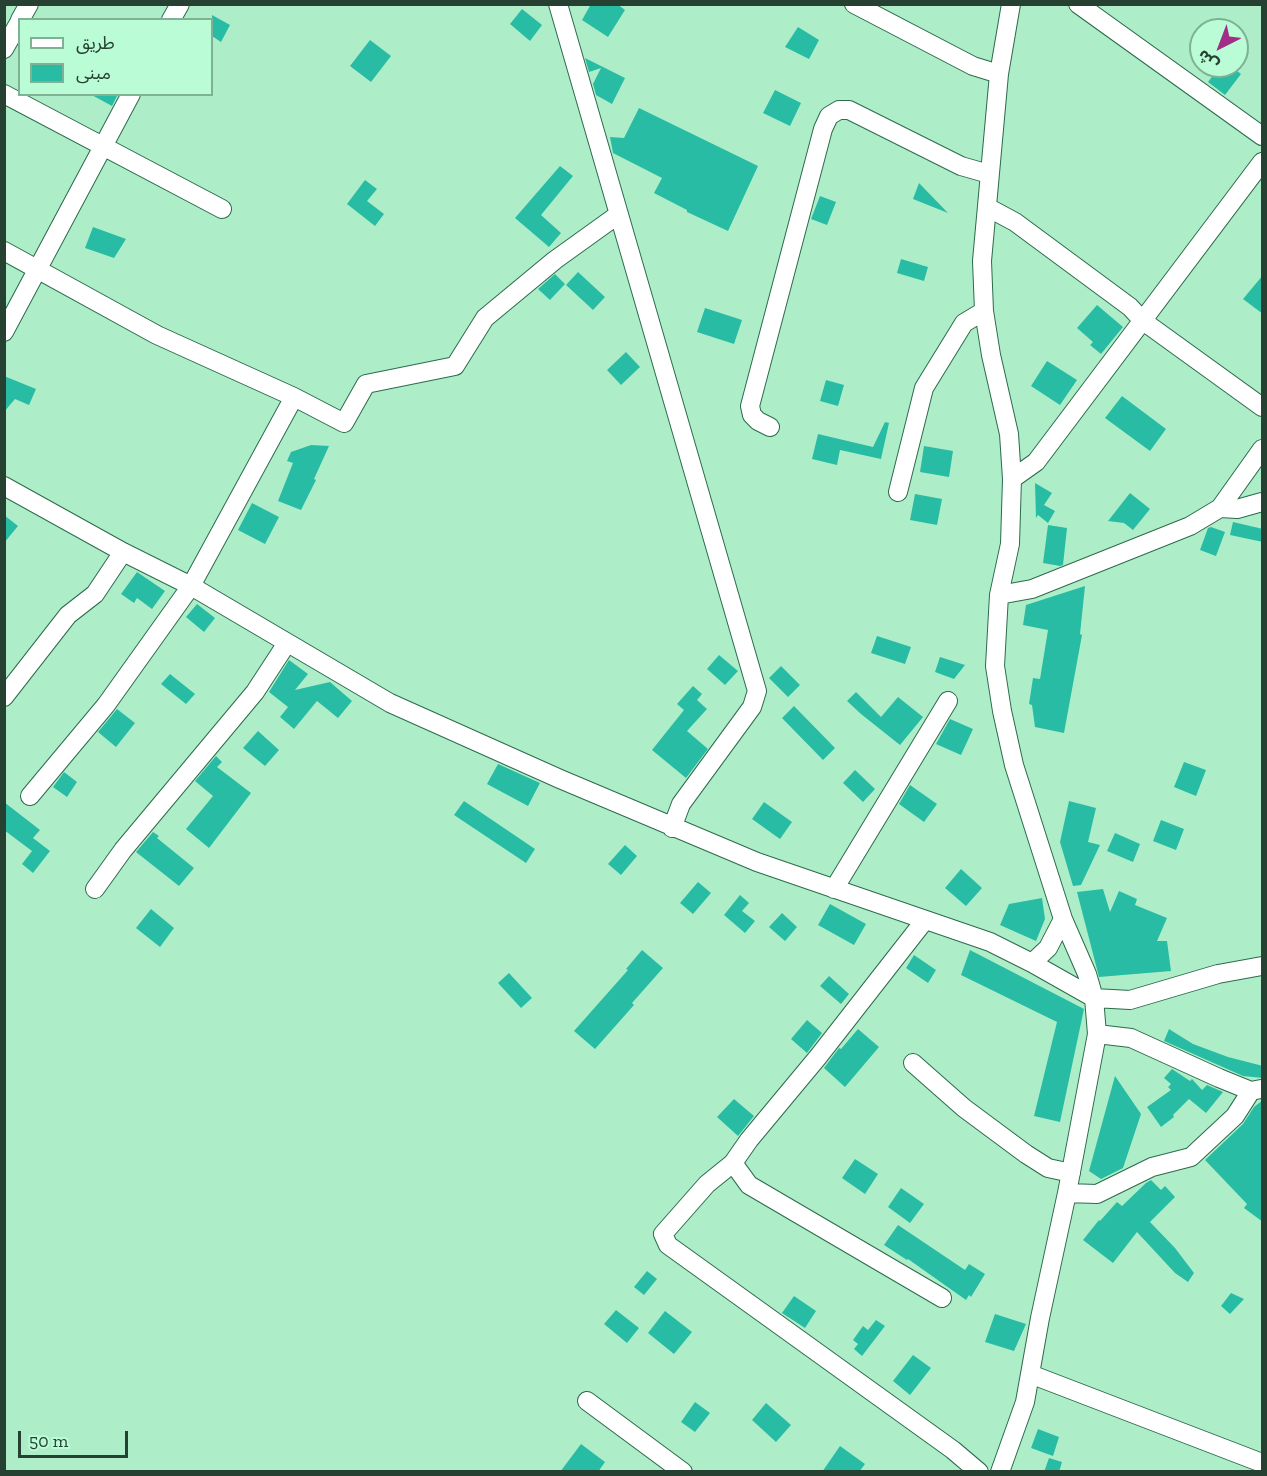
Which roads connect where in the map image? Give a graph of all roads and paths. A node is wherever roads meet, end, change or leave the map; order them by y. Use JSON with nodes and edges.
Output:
{"nodes":[{"id":1,"x":28,"y":4,"type":"edge"},
{"id":2,"x":180,"y":4,"type":"edge"},
{"id":3,"x":558,"y":4,"type":"edge"},
{"id":4,"x":854,"y":4,"type":"edge"},
{"id":5,"x":1011,"y":4,"type":"edge"},
{"id":6,"x":1078,"y":4,"type":"edge"},
{"id":7,"x":21,"y":18,"type":"edge"},
{"id":8,"x":172,"y":18,"type":"edge"},
{"id":9,"x":18,"y":24,"type":"edge"},
{"id":10,"x":4,"y":49,"type":"edge"},
{"id":11,"x":999,"y":74,"type":"junction"},
{"id":12,"x":4,"y":94,"type":"edge"},
{"id":13,"x":129,"y":96,"type":"edge"},
{"id":14,"x":1263,"y":136,"type":"edge"},
{"id":15,"x":103,"y":145,"type":"junction"},
{"id":16,"x":1263,"y":162,"type":"edge"},
{"id":17,"x":990,"y":174,"type":"junction"},
{"id":18,"x":987,"y":207,"type":"junction"},
{"id":19,"x":222,"y":208,"type":"dead end"},
{"id":20,"x":619,"y":214,"type":"junction"},
{"id":21,"x":4,"y":251,"type":"edge"},
{"id":22,"x":39,"y":269,"type":"junction"},
{"id":23,"x":984,"y":311,"type":"junction"},
{"id":24,"x":1143,"y":321,"type":"junction"},
{"id":25,"x":4,"y":332,"type":"edge"},
{"id":26,"x":294,"y":397,"type":"junction"},
{"id":27,"x":1263,"y":407,"type":"edge"},
{"id":28,"x":770,"y":427,"type":"dead end"},
{"id":29,"x":1263,"y":449,"type":"edge"},
{"id":30,"x":1012,"y":479,"type":"junction"},
{"id":31,"x":4,"y":486,"type":"edge"},
{"id":32,"x":898,"y":492,"type":"dead end"},
{"id":33,"x":1263,"y":502,"type":"edge"},
{"id":34,"x":1220,"y":508,"type":"junction"},
{"id":35,"x":123,"y":552,"type":"junction"},
{"id":36,"x":191,"y":586,"type":"junction"},
{"id":37,"x":999,"y":595,"type":"junction"},
{"id":38,"x":287,"y":643,"type":"junction"},
{"id":39,"x":4,"y":697,"type":"edge"},
{"id":40,"x":948,"y":701,"type":"dead end"},
{"id":41,"x":30,"y":796,"type":"dead end"},
{"id":42,"x":672,"y":828,"type":"junction"},
{"id":43,"x":95,"y":889,"type":"dead end"},
{"id":44,"x":834,"y":889,"type":"junction"},
{"id":45,"x":1063,"y":919,"type":"junction"},
{"id":46,"x":925,"y":920,"type":"junction"},
{"id":47,"x":1032,"y":963,"type":"junction"},
{"id":48,"x":1263,"y":966,"type":"edge"},
{"id":49,"x":1094,"y":998,"type":"junction"},
{"id":50,"x":1097,"y":1034,"type":"junction"},
{"id":51,"x":913,"y":1063,"type":"dead end"},
{"id":52,"x":1257,"y":1090,"type":"edge"},
{"id":53,"x":733,"y":1163,"type":"junction"},
{"id":54,"x":1071,"y":1173,"type":"junction"},
{"id":55,"x":1067,"y":1193,"type":"junction"},
{"id":56,"x":942,"y":1298,"type":"dead end"},
{"id":57,"x":1030,"y":1374,"type":"junction"},
{"id":58,"x":587,"y":1401,"type":"dead end"},
{"id":59,"x":1263,"y":1463,"type":"edge"},
{"id":60,"x":683,"y":1472,"type":"edge"},
{"id":61,"x":979,"y":1472,"type":"edge"},
{"id":62,"x":1000,"y":1472,"type":"edge"}],
"edges":[{"from":1,"to":7,"type":"street"},
{"from":2,"to":8,"type":"street"},
{"from":3,"to":20,"type":"street"},
{"from":4,"to":11,"type":"street"},
{"from":5,"to":11,"type":"street"},
{"from":6,"to":14,"type":"street"},
{"from":9,"to":10,"type":"street"},
{"from":11,"to":17,"type":"street"},
{"from":12,"to":15,"type":"street"},
{"from":13,"to":15,"type":"street"},
{"from":15,"to":19,"type":"street"},
{"from":15,"to":22,"type":"street"},
{"from":16,"to":24,"type":"street"},
{"from":17,"to":18,"type":"street"},
{"from":17,"to":28,"type":"street"},
{"from":18,"to":23,"type":"street"},
{"from":18,"to":24,"type":"street"},
{"from":20,"to":26,"type":"street"},
{"from":20,"to":42,"type":"street"},
{"from":21,"to":22,"type":"street"},
{"from":22,"to":25,"type":"street"},
{"from":22,"to":26,"type":"street"},
{"from":23,"to":30,"type":"street"},
{"from":23,"to":32,"type":"street"},
{"from":24,"to":27,"type":"street"},
{"from":24,"to":30,"type":"street"},
{"from":26,"to":36,"type":"street"},
{"from":29,"to":34,"type":"street"},
{"from":30,"to":37,"type":"street"},
{"from":31,"to":35,"type":"street"},
{"from":33,"to":34,"type":"street"},
{"from":34,"to":37,"type":"street"},
{"from":35,"to":36,"type":"street"},
{"from":35,"to":39,"type":"street"},
{"from":36,"to":38,"type":"street"},
{"from":36,"to":41,"type":"street"},
{"from":37,"to":45,"type":"street"},
{"from":38,"to":42,"type":"street"},
{"from":38,"to":43,"type":"street"},
{"from":40,"to":44,"type":"street"},
{"from":42,"to":44,"type":"street"},
{"from":44,"to":46,"type":"street"},
{"from":45,"to":47,"type":"street"},
{"from":45,"to":49,"type":"street"},
{"from":46,"to":47,"type":"street"},
{"from":46,"to":53,"type":"street"},
{"from":47,"to":49,"type":"street"},
{"from":48,"to":49,"type":"street"},
{"from":49,"to":50,"type":"street"},
{"from":50,"to":52,"type":"street"},
{"from":50,"to":54,"type":"street"},
{"from":51,"to":54,"type":"street"},
{"from":52,"to":55,"type":"street"},
{"from":53,"to":56,"type":"street"},
{"from":53,"to":61,"type":"street"},
{"from":54,"to":55,"type":"street"},
{"from":55,"to":57,"type":"street"},
{"from":57,"to":59,"type":"street"},
{"from":57,"to":62,"type":"street"},
{"from":58,"to":60,"type":"street"}]}
